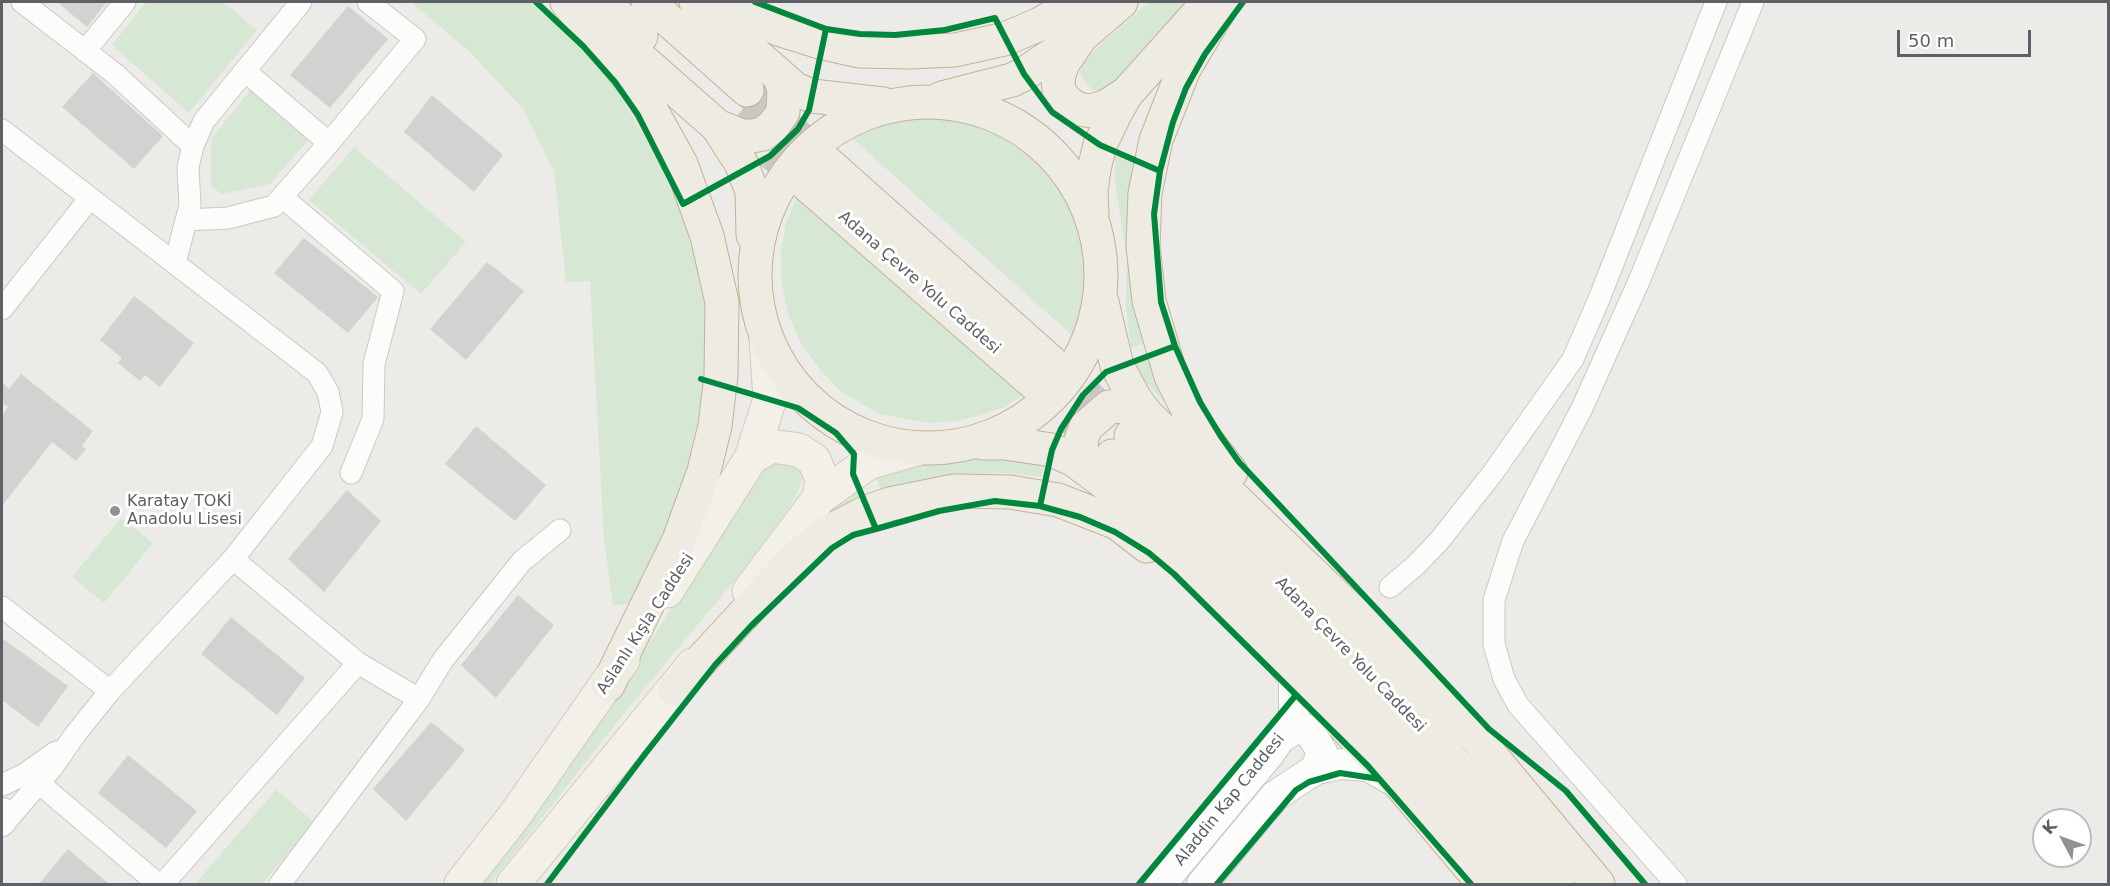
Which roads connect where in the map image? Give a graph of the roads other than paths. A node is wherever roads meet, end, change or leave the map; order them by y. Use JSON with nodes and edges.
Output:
{"nodes":[{"id":1,"x":22,"y":2,"type":"edge"},
{"id":2,"x":125,"y":2,"type":"edge"},
{"id":3,"x":301,"y":2,"type":"edge"},
{"id":4,"x":368,"y":2,"type":"edge"},
{"id":5,"x":567,"y":2,"type":"edge"},
{"id":6,"x":574,"y":2,"type":"edge"},
{"id":7,"x":602,"y":2,"type":"edge"},
{"id":8,"x":648,"y":2,"type":"edge"},
{"id":9,"x":696,"y":2,"type":"edge"},
{"id":10,"x":723,"y":2,"type":"edge"},
{"id":11,"x":1121,"y":2,"type":"edge"},
{"id":12,"x":1209,"y":2,"type":"edge"},
{"id":13,"x":1224,"y":2,"type":"edge"},
{"id":14,"x":1716,"y":2,"type":"edge"},
{"id":15,"x":1753,"y":2,"type":"edge"},
{"id":16,"x":1081,"y":17,"type":"edge"},
{"id":17,"x":86,"y":51,"type":"junction"},
{"id":18,"x":769,"y":66,"type":"junction"},
{"id":19,"x":245,"y":71,"type":"junction"},
{"id":20,"x":1126,"y":93,"type":"junction"},
{"id":21,"x":931,"y":101,"type":"junction"},
{"id":22,"x":894,"y":105,"type":"junction"},
{"id":23,"x":730,"y":109,"type":"junction"},
{"id":24,"x":2,"y":130,"type":"edge"},
{"id":25,"x":329,"y":143,"type":"junction"},
{"id":26,"x":193,"y":146,"type":"junction"},
{"id":27,"x":814,"y":170,"type":"tunnel mouth"},
{"id":28,"x":282,"y":197,"type":"junction"},
{"id":29,"x":90,"y":198,"type":"junction"},
{"id":30,"x":1092,"y":216,"type":"junction"},
{"id":31,"x":186,"y":220,"type":"junction"},
{"id":32,"x":176,"y":262,"type":"junction"},
{"id":33,"x":755,"y":285,"type":"junction"},
{"id":34,"x":1101,"y":294,"type":"junction"},
{"id":35,"x":2,"y":309,"type":"edge"},
{"id":36,"x":766,"y":338,"type":"junction"},
{"id":37,"x":1043,"y":373,"type":"tunnel mouth"},
{"id":38,"x":971,"y":443,"type":"junction"},
{"id":39,"x":1121,"y":446,"type":"junction"},
{"id":40,"x":917,"y":448,"type":"junction"},
{"id":41,"x":751,"y":458,"type":"junction"},
{"id":42,"x":351,"y":473,"type":"dead end"},
{"id":43,"x":819,"y":498,"type":"junction"},
{"id":44,"x":560,"y":530,"type":"dead end"},
{"id":45,"x":233,"y":559,"type":"junction"},
{"id":46,"x":1390,"y":586,"type":"dead end"},
{"id":47,"x":2,"y":607,"type":"edge"},
{"id":48,"x":1235,"y":613,"type":"junction"},
{"id":49,"x":1364,"y":622,"type":"junction"},
{"id":50,"x":1271,"y":649,"type":"junction"},
{"id":51,"x":358,"y":663,"type":"junction"},
{"id":52,"x":608,"y":685,"type":"junction"},
{"id":53,"x":675,"y":690,"type":"junction"},
{"id":54,"x":110,"y":691,"type":"junction"},
{"id":55,"x":419,"y":699,"type":"junction"},
{"id":56,"x":74,"y":735,"type":"junction"},
{"id":57,"x":1282,"y":737,"type":"junction"},
{"id":58,"x":1316,"y":769,"type":"junction"},
{"id":59,"x":1399,"y":783,"type":"junction"},
{"id":60,"x":40,"y":784,"type":"junction"},
{"id":61,"x":2,"y":785,"type":"edge"},
{"id":62,"x":2,"y":813,"type":"edge"},
{"id":63,"x":2,"y":820,"type":"edge"},
{"id":64,"x":2,"y":826,"type":"edge"},
{"id":65,"x":152,"y":882,"type":"edge"},
{"id":66,"x":280,"y":885,"type":"edge"},
{"id":67,"x":461,"y":885,"type":"edge"},
{"id":68,"x":513,"y":885,"type":"edge"},
{"id":69,"x":1161,"y":885,"type":"edge"},
{"id":70,"x":1202,"y":885,"type":"edge"},
{"id":71,"x":1484,"y":885,"type":"edge"},
{"id":72,"x":1522,"y":885,"type":"edge"},
{"id":73,"x":1558,"y":885,"type":"edge"},
{"id":74,"x":1598,"y":885,"type":"edge"},
{"id":75,"x":1676,"y":885,"type":"edge"}],
"edges":[{"from":1,"to":17,"type":"street"},
{"from":2,"to":17,"type":"street"},
{"from":3,"to":19,"type":"street"},
{"from":4,"to":25,"type":"street"},
{"from":5,"to":52,"type":"highway"},
{"from":6,"to":23,"type":"highway"},
{"from":7,"to":23,"type":"highway"},
{"from":8,"to":23,"type":"highway"},
{"from":9,"to":18,"type":"highway"},
{"from":10,"to":16,"type":"highway"},
{"from":11,"to":16,"type":"highway"},
{"from":12,"to":20,"type":"highway"},
{"from":13,"to":49,"type":"highway"},
{"from":14,"to":46,"type":"street"},
{"from":15,"to":75,"type":"street"},
{"from":16,"to":20,"type":"highway"},
{"from":16,"to":21,"type":"highway"},
{"from":17,"to":26,"type":"street"},
{"from":18,"to":22,"type":"highway"},
{"from":18,"to":23,"type":"highway"},
{"from":19,"to":25,"type":"street"},
{"from":19,"to":26,"type":"street"},
{"from":20,"to":30,"type":"highway"},
{"from":21,"to":22,"type":"highway"},
{"from":21,"to":30,"type":"highway"},
{"from":22,"to":33,"type":"highway"},
{"from":23,"to":33,"type":"highway"},
{"from":24,"to":29,"type":"street"},
{"from":25,"to":28,"type":"street"},
{"from":26,"to":31,"type":"street"},
{"from":27,"to":37,"type":"highway","name":"Adana Çevre Yolu Caddesi"},
{"from":28,"to":31,"type":"street"},
{"from":28,"to":42,"type":"street"},
{"from":29,"to":32,"type":"street"},
{"from":29,"to":35,"type":"street"},
{"from":30,"to":34,"type":"highway"},
{"from":31,"to":32,"type":"street"},
{"from":32,"to":45,"type":"street"},
{"from":33,"to":36,"type":"highway"},
{"from":34,"to":38,"type":"highway"},
{"from":34,"to":39,"type":"highway"},
{"from":36,"to":40,"type":"highway"},
{"from":36,"to":41,"type":"main road","name":"Aslanlı Kışla Caddesi"},
{"from":38,"to":39,"type":"highway"},
{"from":38,"to":40,"type":"highway"},
{"from":39,"to":48,"type":"highway"},
{"from":39,"to":49,"type":"highway"},
{"from":39,"to":72,"type":"highway","name":"Adana Çevre Yolu Caddesi"},
{"from":39,"to":73,"type":"highway","name":"Adana Çevre Yolu Caddesi"},
{"from":40,"to":43,"type":"main road"},
{"from":41,"to":43,"type":"main road"},
{"from":41,"to":52,"type":"main road","name":"Aslanlı Kışla Caddesi"},
{"from":43,"to":53,"type":"main road"},
{"from":44,"to":55,"type":"street"},
{"from":45,"to":51,"type":"street"},
{"from":45,"to":54,"type":"street"},
{"from":47,"to":54,"type":"street"},
{"from":48,"to":50,"type":"highway"},
{"from":48,"to":53,"type":"highway"},
{"from":49,"to":74,"type":"highway"},
{"from":50,"to":57,"type":"street","name":"Aladdin Kap Caddesi"},
{"from":50,"to":59,"type":"highway"},
{"from":51,"to":55,"type":"street"},
{"from":51,"to":65,"type":"street"},
{"from":52,"to":67,"type":"main road","name":"Aslanlı Kışla Caddesi"},
{"from":53,"to":68,"type":"main road"},
{"from":54,"to":56,"type":"street"},
{"from":55,"to":66,"type":"street"},
{"from":56,"to":60,"type":"street"},
{"from":56,"to":61,"type":"street"},
{"from":57,"to":58,"type":"street"},
{"from":57,"to":69,"type":"street","name":"Aladdin Kap Caddesi"},
{"from":58,"to":59,"type":"street"},
{"from":58,"to":70,"type":"street","name":"Aladdin Kap Caddesi"},
{"from":59,"to":71,"type":"highway"},
{"from":60,"to":64,"type":"street"},
{"from":60,"to":65,"type":"street"},
{"from":62,"to":63,"type":"street"}]}
